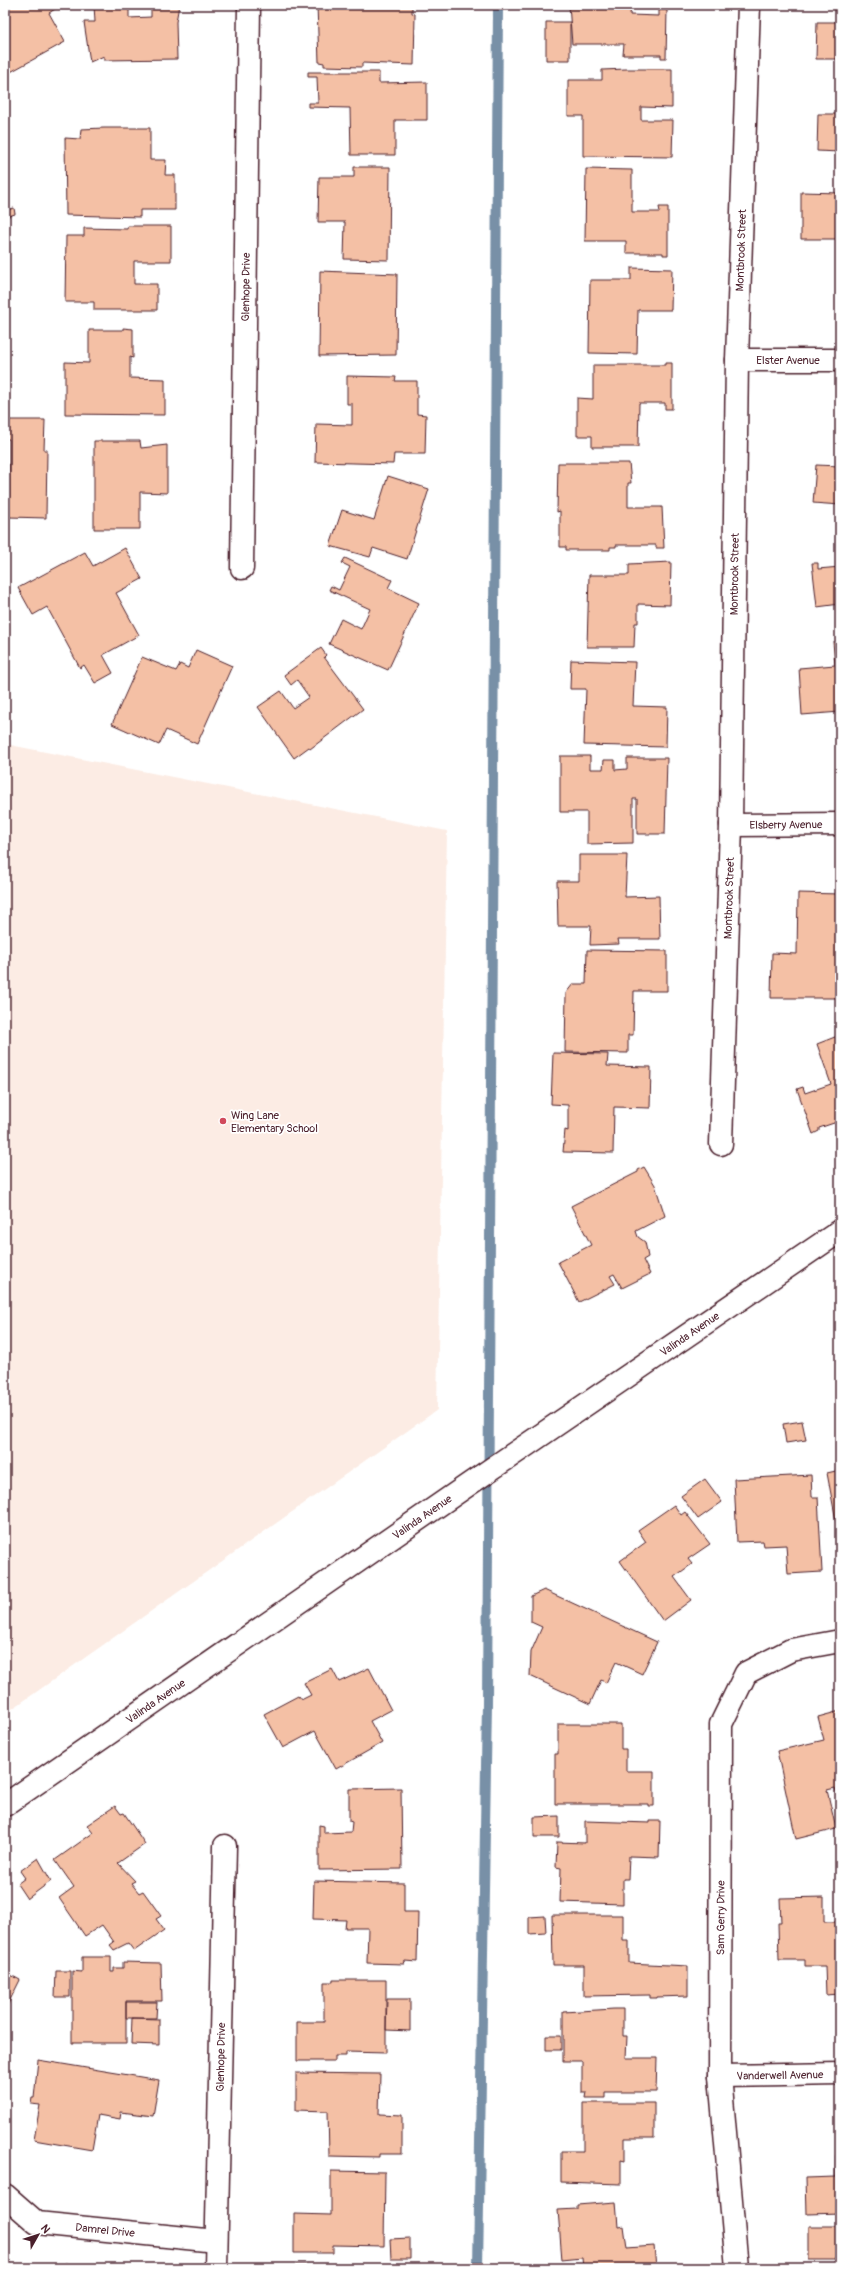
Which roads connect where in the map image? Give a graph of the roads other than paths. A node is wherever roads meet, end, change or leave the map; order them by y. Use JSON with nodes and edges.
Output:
{"nodes":[{"id":1,"x":249,"y":5,"type":"edge"},
{"id":2,"x":749,"y":5,"type":"edge"},
{"id":3,"x":737,"y":360,"type":"junction"},
{"id":4,"x":840,"y":360,"type":"edge"},
{"id":5,"x":242,"y":568,"type":"dead end"},
{"id":6,"x":840,"y":824,"type":"edge"},
{"id":7,"x":732,"y":825,"type":"junction"},
{"id":8,"x":722,"y":1144,"type":"dead end"},
{"id":9,"x":840,"y":1231,"type":"edge"},
{"id":10,"x":840,"y":1642,"type":"edge"},
{"id":11,"x":5,"y":1805,"type":"edge"},
{"id":12,"x":225,"y":1846,"type":"dead end"},
{"id":13,"x":840,"y":2074,"type":"edge"},
{"id":14,"x":720,"y":2076,"type":"junction"},
{"id":15,"x":5,"y":2195,"type":"edge"},
{"id":16,"x":216,"y":2241,"type":"junction"},
{"id":17,"x":216,"y":2268,"type":"edge"},
{"id":18,"x":737,"y":2268,"type":"edge"}],
"edges":[{"from":1,"to":5,"type":"street","name":"Glenhope Drive"},
{"from":2,"to":3,"type":"street","name":"Montbrook Street"},
{"from":3,"to":4,"type":"street","name":"Elster Avenue"},
{"from":3,"to":7,"type":"street","name":"Montbrook Street"},
{"from":6,"to":7,"type":"street","name":"Elsberry Avenue"},
{"from":7,"to":8,"type":"street","name":"Montbrook Street"},
{"from":9,"to":11,"type":"street","name":"Valinda Avenue"},
{"from":10,"to":14,"type":"street","name":"Sam Gerry Drive"},
{"from":12,"to":16,"type":"street","name":"Glenhope Drive"},
{"from":13,"to":14,"type":"street","name":"Vanderwell Avenue"},
{"from":14,"to":18,"type":"street","name":"Sam Gerry Drive"},
{"from":15,"to":16,"type":"street","name":"Damrel Drive"},
{"from":16,"to":17,"type":"street","name":"Glenhope Drive"}]}
